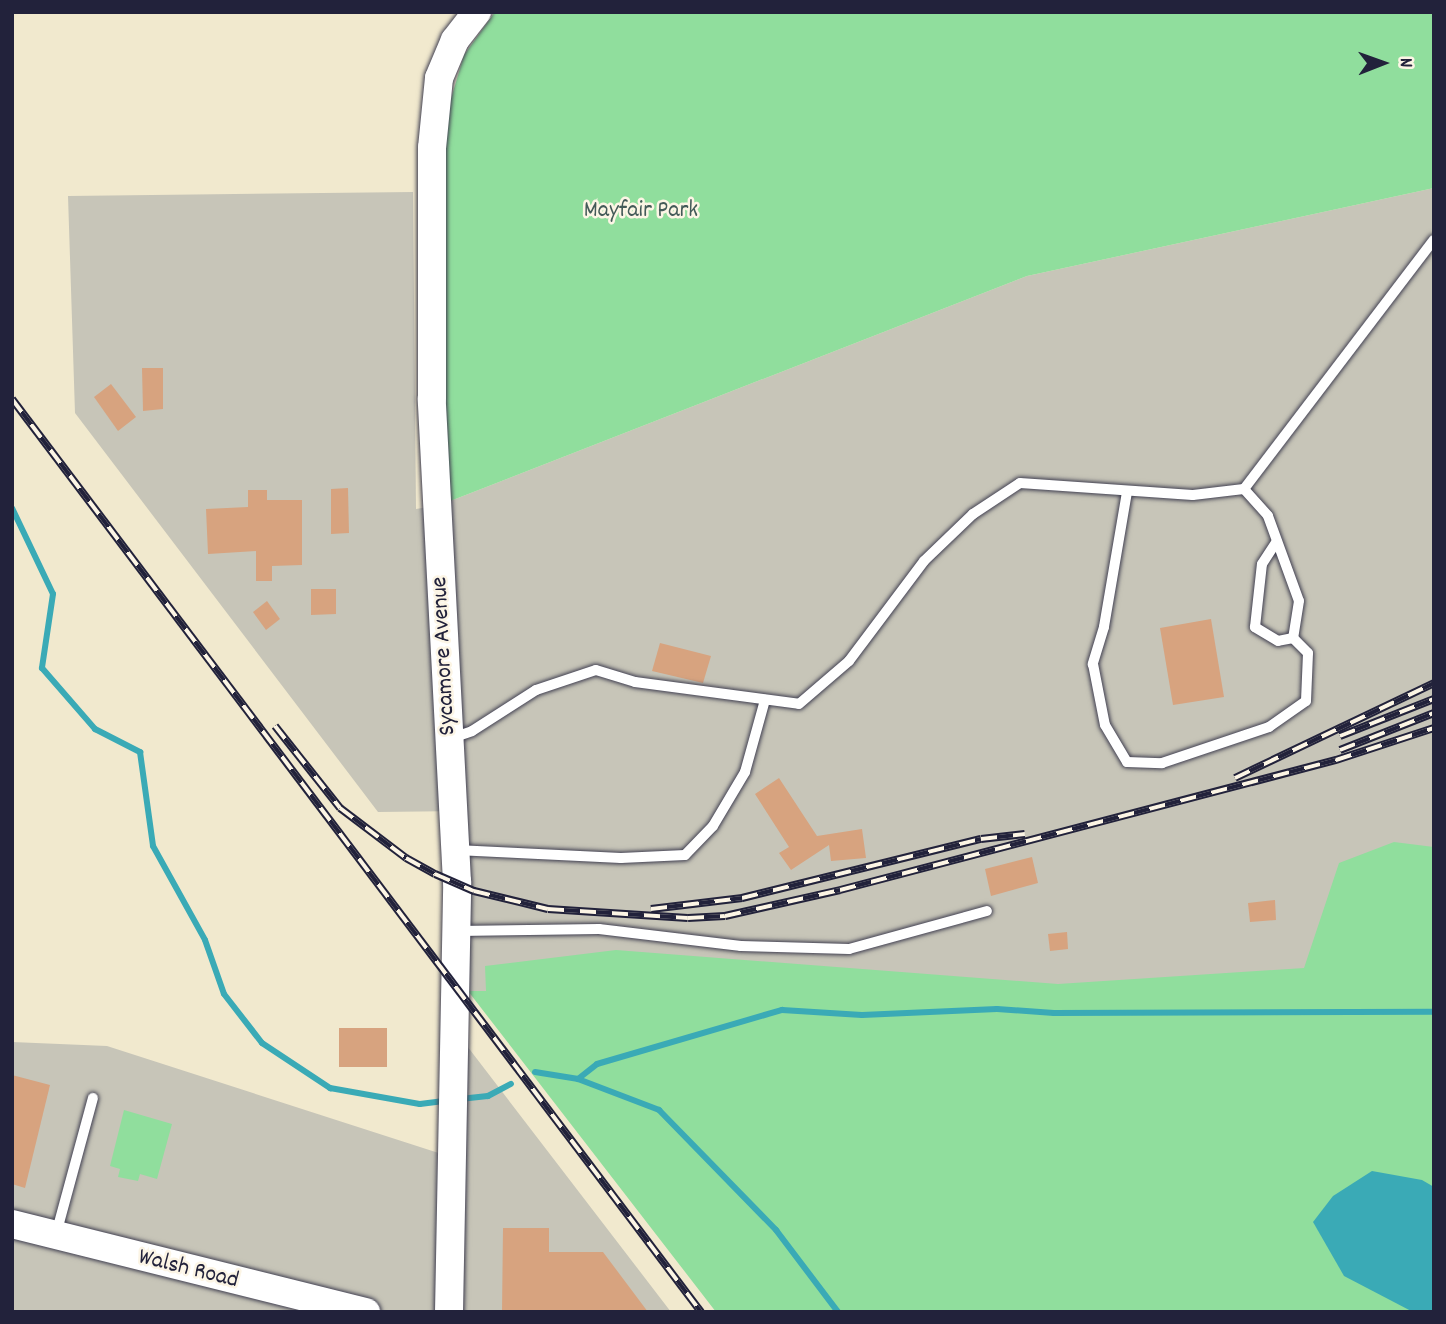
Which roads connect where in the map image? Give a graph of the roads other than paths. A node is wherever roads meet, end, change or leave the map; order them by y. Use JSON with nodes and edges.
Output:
{"nodes":[{"id":1,"x":477,"y":12,"type":"edge"},
{"id":2,"x":1434,"y":240,"type":"edge"},
{"id":3,"x":1244,"y":489,"type":"junction"},
{"id":4,"x":1127,"y":492,"type":"junction"},
{"id":5,"x":1277,"y":541,"type":"junction"},
{"id":6,"x":1293,"y":638,"type":"junction"},
{"id":7,"x":765,"y":701,"type":"junction"},
{"id":8,"x":450,"y":739,"type":"junction"},
{"id":9,"x":454,"y":850,"type":"junction"},
{"id":10,"x":987,"y":911,"type":"dead end"},
{"id":11,"x":456,"y":931,"type":"junction"},
{"id":12,"x":93,"y":1098,"type":"dead end"},
{"id":13,"x":12,"y":1224,"type":"edge"},
{"id":14,"x":56,"y":1236,"type":"junction"},
{"id":15,"x":366,"y":1312,"type":"edge"},
{"id":16,"x":449,"y":1312,"type":"edge"}],
"edges":[{"from":1,"to":8,"type":"street","name":"Sycamore Avenue"},
{"from":2,"to":3,"type":"lane"},
{"from":3,"to":4,"type":"lane"},
{"from":3,"to":5,"type":"lane"},
{"from":4,"to":6,"type":"lane"},
{"from":4,"to":7,"type":"lane"},
{"from":5,"to":6,"type":"lane"},
{"from":5,"to":6,"type":"lane"},
{"from":7,"to":8,"type":"lane"},
{"from":7,"to":9,"type":"lane"},
{"from":8,"to":9,"type":"street","name":"Sycamore Avenue"},
{"from":9,"to":11,"type":"street","name":"Sycamore Avenue"},
{"from":10,"to":11,"type":"lane"},
{"from":11,"to":16,"type":"street","name":"Sycamore Avenue"},
{"from":12,"to":14,"type":"lane"},
{"from":13,"to":14,"type":"street","name":"Walsh Road"},
{"from":14,"to":15,"type":"street","name":"Walsh Road"}]}
